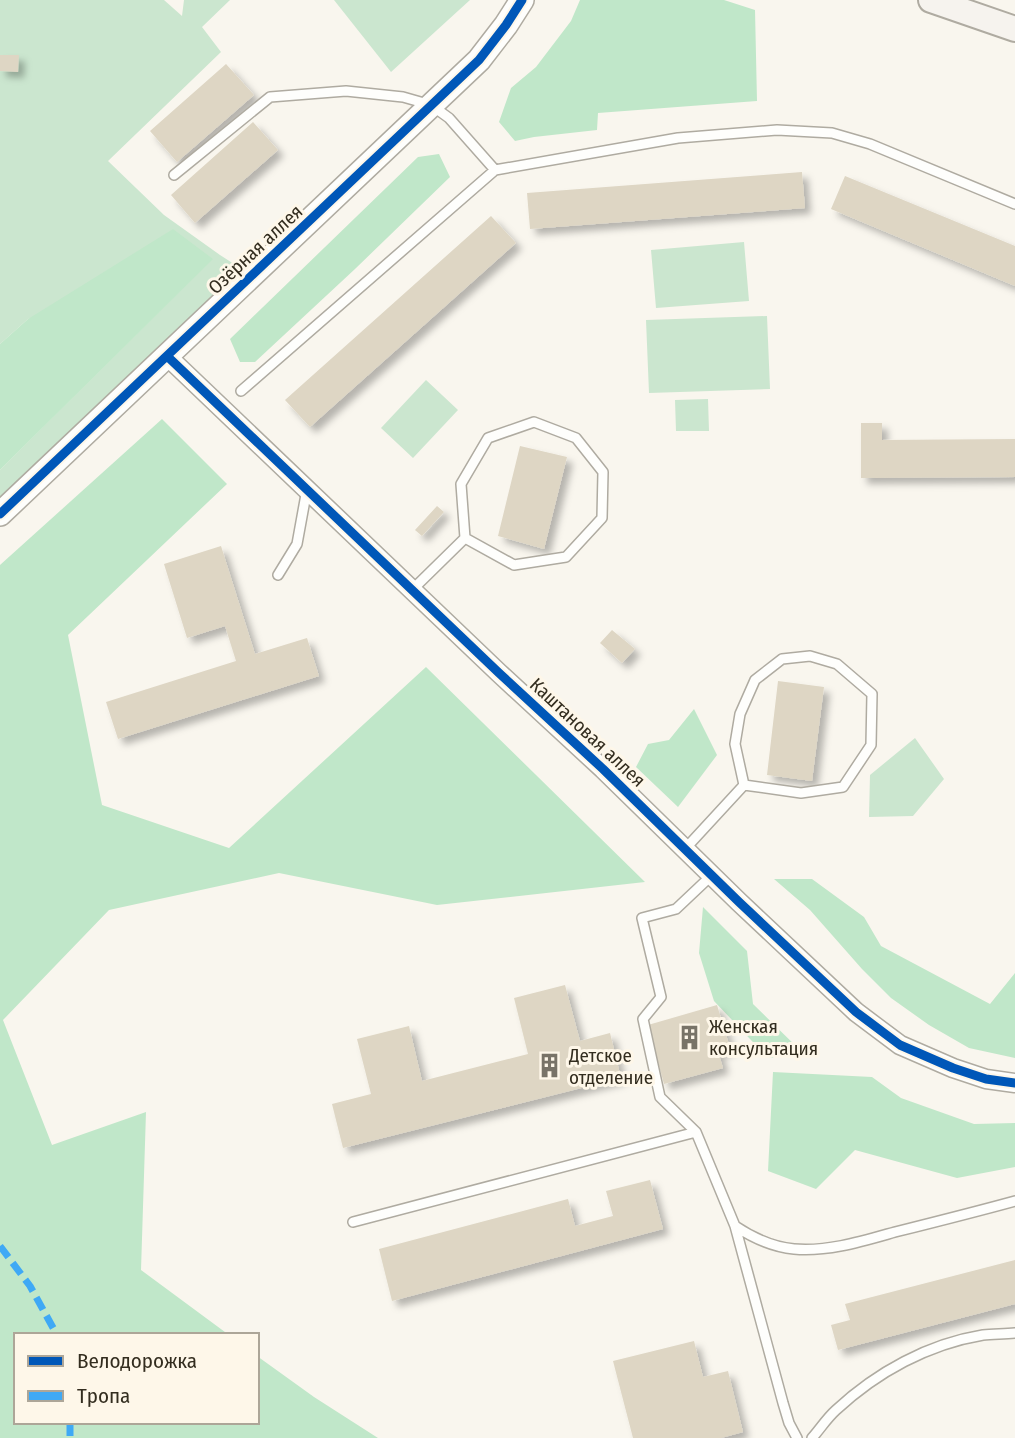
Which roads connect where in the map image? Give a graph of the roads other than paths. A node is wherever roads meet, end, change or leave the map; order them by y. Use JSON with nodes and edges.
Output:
{"nodes":[{"id":1,"x":522,"y":0,"type":"edge"},
{"id":2,"x":931,"y":0,"type":"edge"},
{"id":3,"x":1015,"y":29,"type":"edge"},
{"id":4,"x":432,"y":105,"type":"junction"},
{"id":5,"x":495,"y":170,"type":"junction"},
{"id":6,"x":174,"y":175,"type":"dead end"},
{"id":7,"x":1015,"y":204,"type":"edge"},
{"id":8,"x":167,"y":356,"type":"junction"},
{"id":9,"x":242,"y":391,"type":"dead end"},
{"id":10,"x":307,"y":489,"type":"junction"},
{"id":11,"x":0,"y":514,"type":"edge"},
{"id":12,"x":465,"y":538,"type":"junction"},
{"id":13,"x":278,"y":575,"type":"dead end"},
{"id":14,"x":412,"y":590,"type":"junction"},
{"id":15,"x":744,"y":785,"type":"junction"},
{"id":16,"x":685,"y":849,"type":"junction"},
{"id":17,"x":712,"y":875,"type":"junction"},
{"id":18,"x":1015,"y":1083,"type":"edge"},
{"id":19,"x":696,"y":1132,"type":"junction"},
{"id":20,"x":1015,"y":1201,"type":"edge"},
{"id":21,"x":353,"y":1222,"type":"dead end"},
{"id":22,"x":735,"y":1226,"type":"junction"},
{"id":23,"x":1015,"y":1333,"type":"edge"},
{"id":24,"x":797,"y":1438,"type":"edge"},
{"id":25,"x":812,"y":1438,"type":"edge"}],
"edges":[{"from":1,"to":4,"type":"street","name":"Озёрная аллея"},
{"from":2,"to":3,"type":"main road"},
{"from":4,"to":5,"type":"lane"},
{"from":4,"to":6,"type":"lane"},
{"from":4,"to":8,"type":"street","name":"Озёрная аллея"},
{"from":5,"to":7,"type":"lane"},
{"from":5,"to":9,"type":"lane"},
{"from":8,"to":10,"type":"street","name":"Каштановая аллея"},
{"from":8,"to":11,"type":"street","name":"Озёрная аллея"},
{"from":10,"to":13,"type":"lane"},
{"from":10,"to":14,"type":"street","name":"Каштановая аллея"},
{"from":12,"to":12,"type":"lane"},
{"from":12,"to":14,"type":"lane"},
{"from":14,"to":16,"type":"street","name":"Каштановая аллея"},
{"from":15,"to":15,"type":"lane"},
{"from":15,"to":16,"type":"lane"},
{"from":16,"to":17,"type":"street","name":"Каштановая аллея"},
{"from":17,"to":18,"type":"street","name":"Каштановая аллея"},
{"from":17,"to":19,"type":"lane"},
{"from":19,"to":21,"type":"lane"},
{"from":19,"to":22,"type":"lane"},
{"from":20,"to":22,"type":"lane"},
{"from":22,"to":24,"type":"lane"},
{"from":23,"to":25,"type":"lane"}]}
